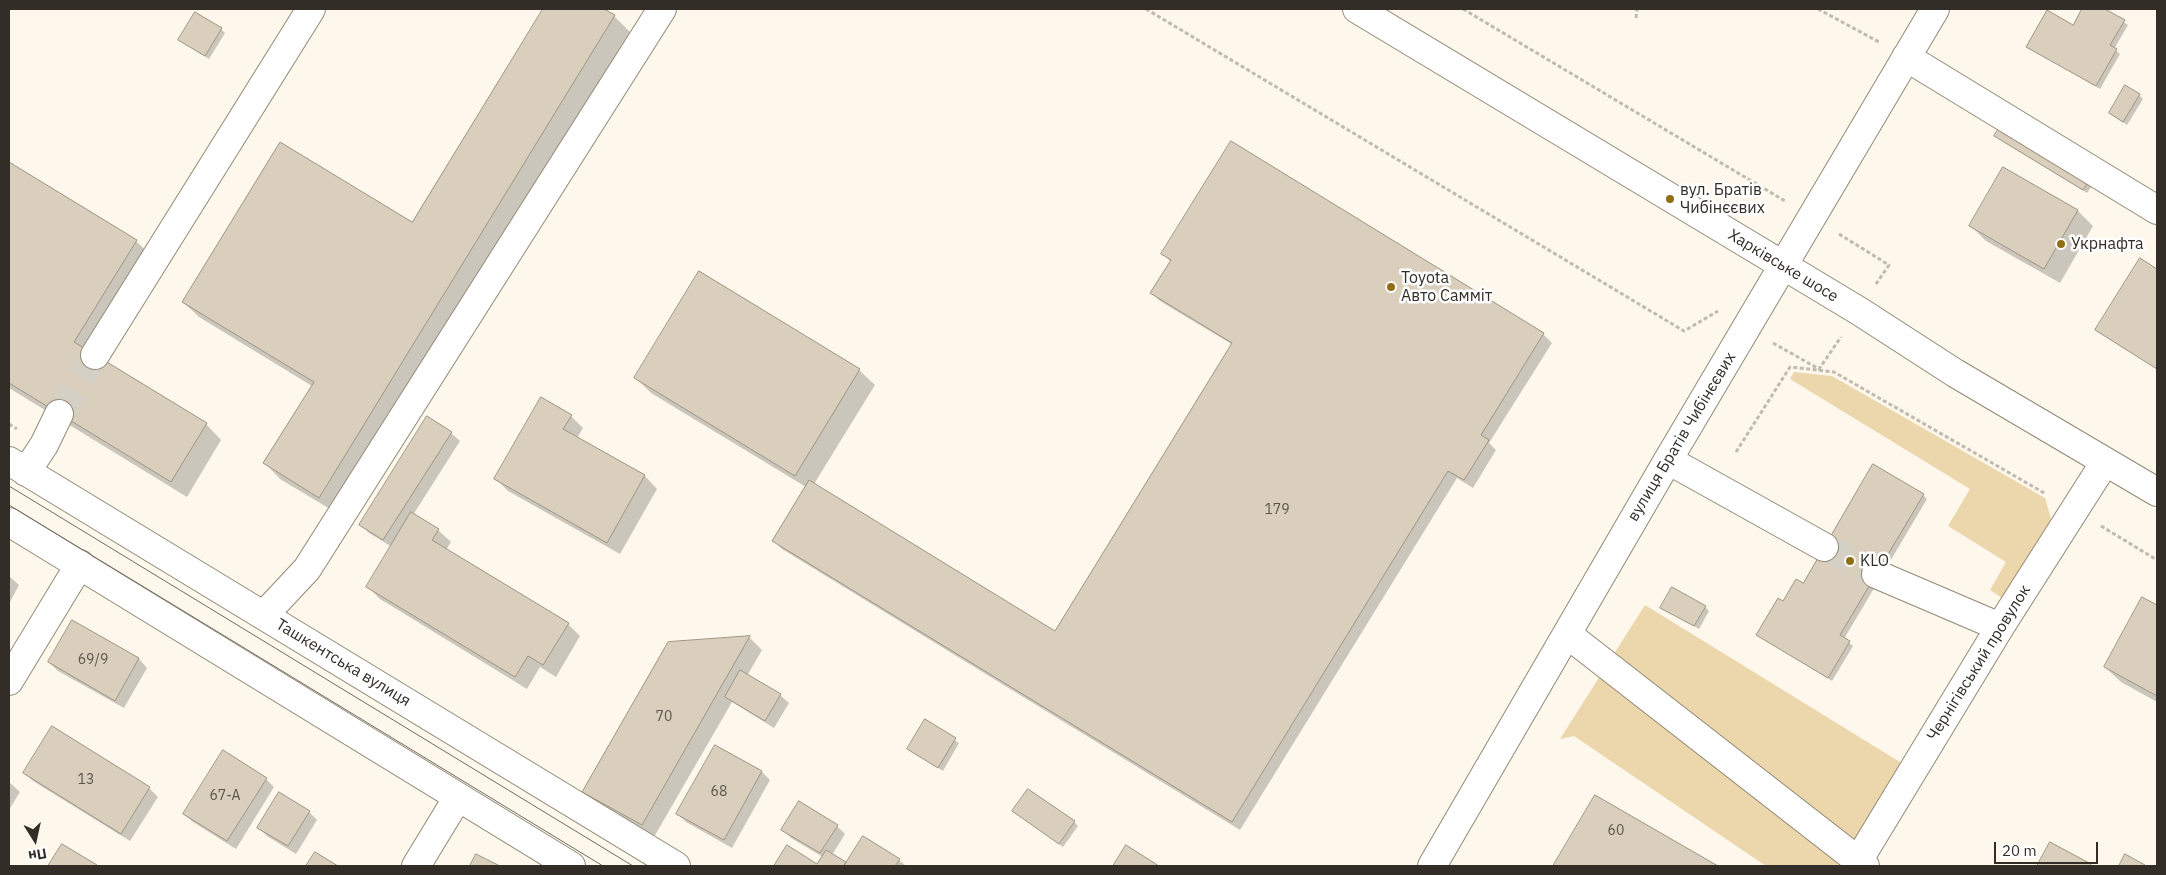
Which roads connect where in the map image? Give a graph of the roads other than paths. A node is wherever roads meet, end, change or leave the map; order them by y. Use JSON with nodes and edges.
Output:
{"nodes":[{"id":1,"x":311,"y":9,"type":"edge"},
{"id":2,"x":662,"y":9,"type":"edge"},
{"id":3,"x":1356,"y":9,"type":"edge"},
{"id":4,"x":1935,"y":9,"type":"edge"},
{"id":5,"x":1906,"y":57,"type":"junction"},
{"id":6,"x":2157,"y":210,"type":"edge"},
{"id":7,"x":1783,"y":266,"type":"junction"},
{"id":8,"x":95,"y":355,"type":"tunnel mouth"},
{"id":9,"x":59,"y":414,"type":"tunnel mouth"},
{"id":10,"x":1668,"y":460,"type":"junction"},
{"id":11,"x":2105,"y":462,"type":"junction"},
{"id":12,"x":17,"y":467,"type":"edge"},
{"id":13,"x":2157,"y":492,"type":"edge"},
{"id":14,"x":9,"y":522,"type":"edge"},
{"id":15,"x":1824,"y":547,"type":"tunnel mouth"},
{"id":16,"x":80,"y":564,"type":"junction"},
{"id":17,"x":1876,"y":574,"type":"tunnel mouth"},
{"id":18,"x":264,"y":615,"type":"junction"},
{"id":19,"x":2000,"y":627,"type":"junction"},
{"id":20,"x":1567,"y":634,"type":"junction"},
{"id":21,"x":9,"y":681,"type":"edge"},
{"id":22,"x":458,"y":797,"type":"junction"},
{"id":23,"x":1859,"y":865,"type":"edge"},
{"id":24,"x":416,"y":866,"type":"edge"},
{"id":25,"x":570,"y":866,"type":"edge"},
{"id":26,"x":676,"y":866,"type":"edge"},
{"id":27,"x":1432,"y":866,"type":"edge"}],
"edges":[{"from":1,"to":8,"type":"street"},
{"from":2,"to":18,"type":"street"},
{"from":3,"to":7,"type":"street","name":"Харківське шосе"},
{"from":4,"to":5,"type":"street","name":"вулиця Братів Чибінєєвих"},
{"from":5,"to":6,"type":"street"},
{"from":5,"to":7,"type":"street","name":"вулиця Братів Чибінєєвих"},
{"from":7,"to":10,"type":"street","name":"вулиця Братів Чибінєєвих"},
{"from":7,"to":11,"type":"street","name":"Харківське шосе"},
{"from":9,"to":12,"type":"street"},
{"from":10,"to":15,"type":"street"},
{"from":10,"to":20,"type":"street","name":"вулиця Братів Чибінєєвих"},
{"from":11,"to":13,"type":"street","name":"Харківське шосе"},
{"from":11,"to":19,"type":"street","name":"Чернігівський провулок"},
{"from":12,"to":18,"type":"street","name":"Ташкентська вулиця"},
{"from":14,"to":16,"type":"street"},
{"from":16,"to":21,"type":"street"},
{"from":16,"to":22,"type":"street"},
{"from":17,"to":19,"type":"street"},
{"from":18,"to":26,"type":"street","name":"Ташкентська вулиця"},
{"from":19,"to":23,"type":"street","name":"Чернігівський провулок"},
{"from":20,"to":23,"type":"street"},
{"from":20,"to":27,"type":"street","name":"вулиця Братів Чибінєєвих"},
{"from":22,"to":24,"type":"street"},
{"from":22,"to":25,"type":"street"}]}
